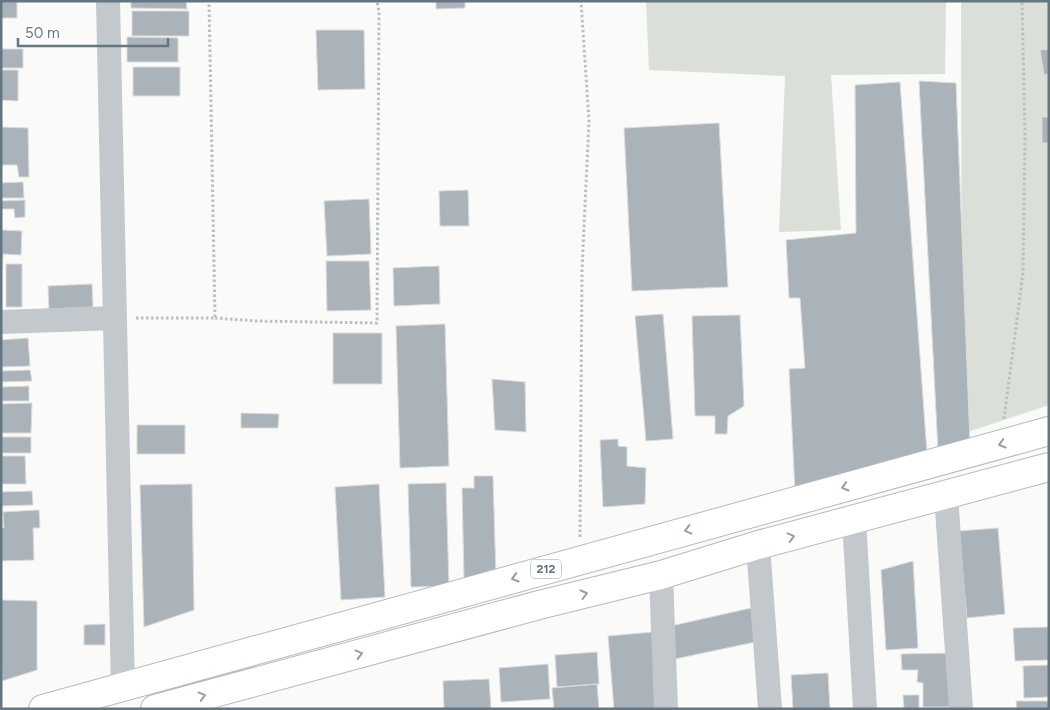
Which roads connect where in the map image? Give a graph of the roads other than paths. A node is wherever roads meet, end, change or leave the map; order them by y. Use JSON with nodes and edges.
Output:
{"nodes":[{"id":1,"x":108,"y":1,"type":"edge"},
{"id":2,"x":115,"y":318,"type":"junction"},
{"id":3,"x":1,"y":322,"type":"edge"},
{"id":4,"x":1049,"y":431,"type":"edge"},
{"id":5,"x":1049,"y":467,"type":"edge"},
{"id":6,"x":946,"y":495,"type":"junction"},
{"id":7,"x":854,"y":520,"type":"junction"},
{"id":8,"x":758,"y":546,"type":"junction"},
{"id":9,"x":661,"y":575,"type":"junction"},
{"id":10,"x":123,"y":688,"type":"junction"},
{"id":11,"x":44,"y":709,"type":"edge"},
{"id":12,"x":155,"y":709,"type":"edge"},
{"id":13,"x":666,"y":709,"type":"edge"},
{"id":14,"x":770,"y":709,"type":"edge"},
{"id":15,"x":865,"y":709,"type":"edge"},
{"id":16,"x":961,"y":709,"type":"edge"}],
"edges":[{"from":1,"to":2,"type":"street"},
{"from":2,"to":3,"type":"street"},
{"from":2,"to":10,"type":"street"},
{"from":4,"to":10,"type":"main road","number":"212","one_way":true},
{"from":5,"to":6,"type":"main road","number":"212"},
{"from":6,"to":7,"type":"main road","number":"212"},
{"from":6,"to":16,"type":"street"},
{"from":8,"to":7,"type":"main road","number":"212","one_way":true},
{"from":7,"to":15,"type":"street"},
{"from":8,"to":9,"type":"main road","number":"212"},
{"from":8,"to":14,"type":"street"},
{"from":12,"to":9,"type":"main road","number":"212","one_way":true},
{"from":9,"to":13,"type":"street"},
{"from":10,"to":11,"type":"main road","number":"212"}]}
